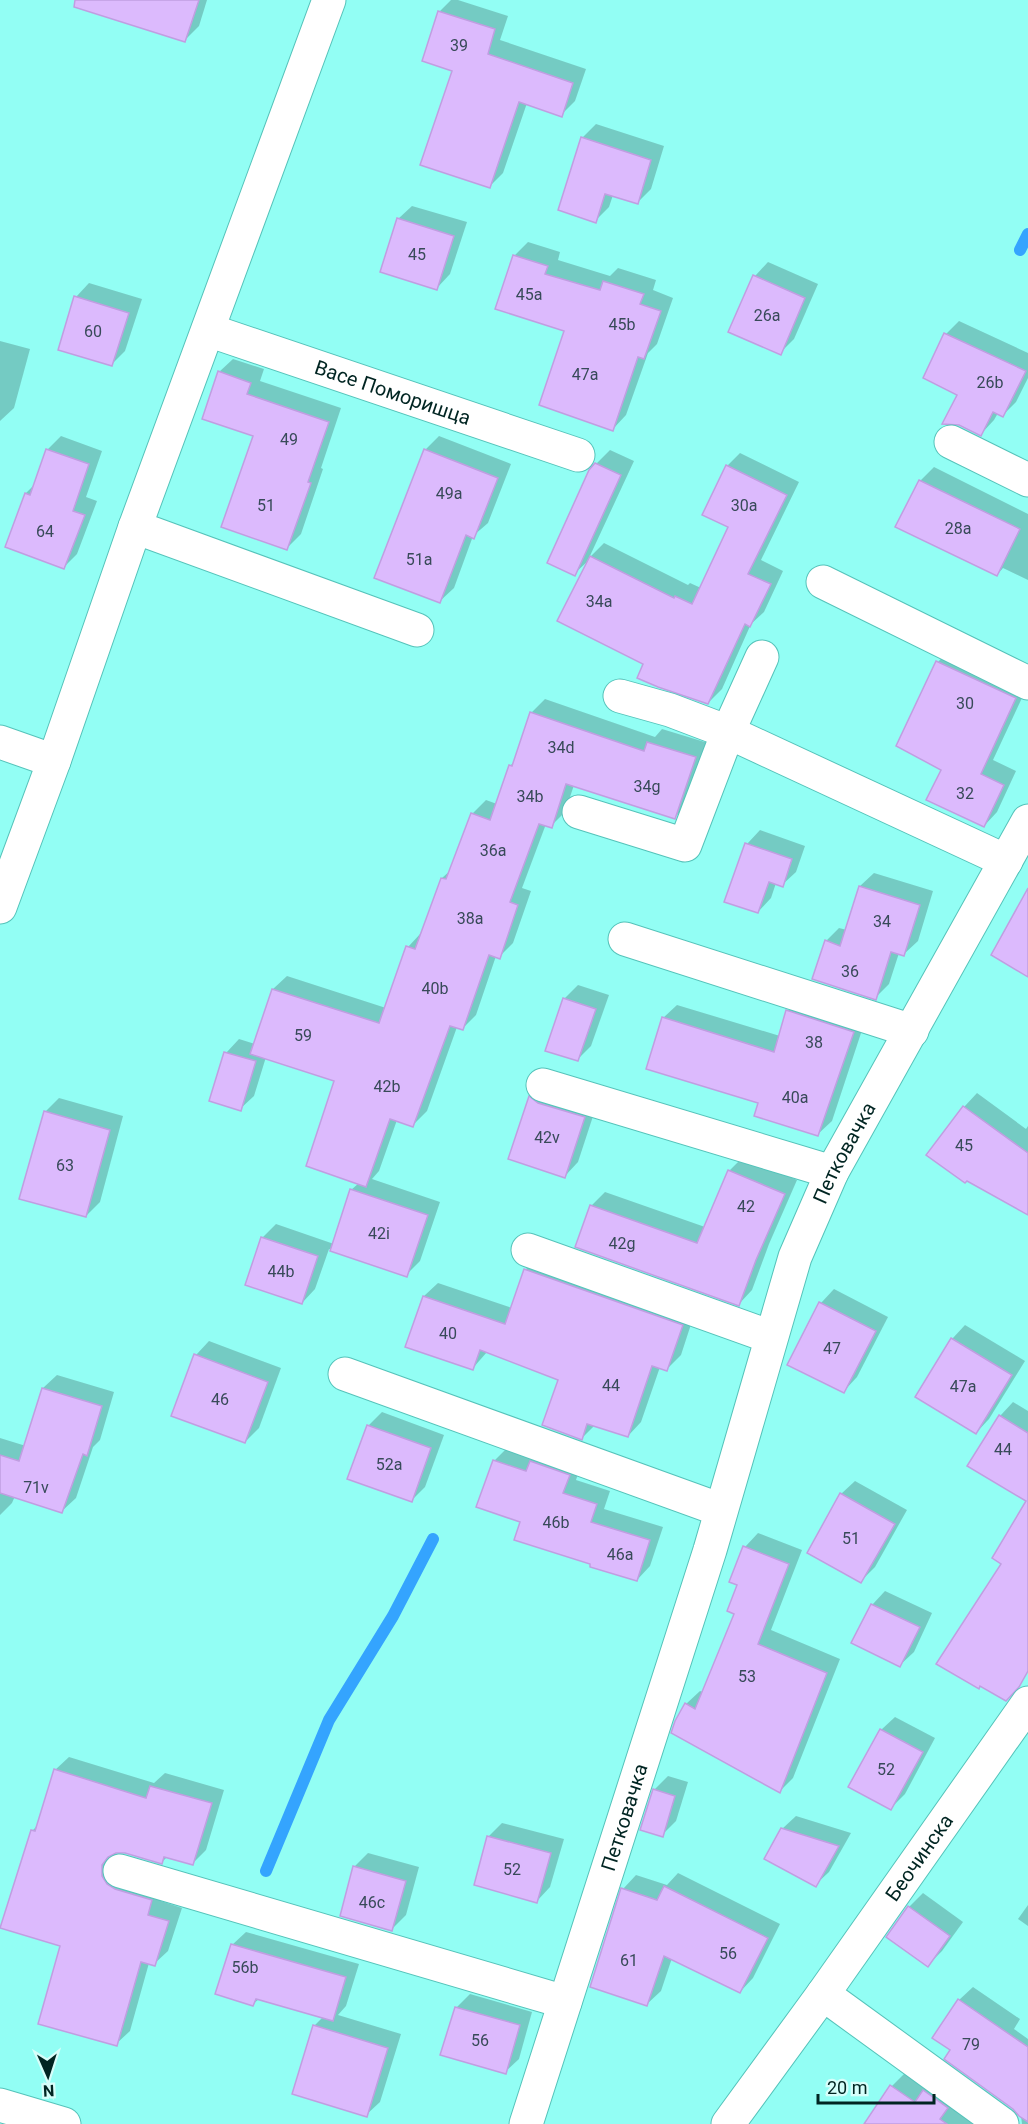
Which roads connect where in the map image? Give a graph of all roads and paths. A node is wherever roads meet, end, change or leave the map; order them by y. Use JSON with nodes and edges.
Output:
{"nodes":[{"id":1,"x":329,"y":0,"type":"edge"},
{"id":2,"x":208,"y":330,"type":"junction"},
{"id":3,"x":951,"y":442,"type":"dead end"},
{"id":4,"x":578,"y":455,"type":"dead end"},
{"id":5,"x":1028,"y":480,"type":"edge"},
{"id":6,"x":135,"y":527,"type":"junction"},
{"id":7,"x":823,"y":582,"type":"dead end"},
{"id":8,"x":417,"y":630,"type":"dead end"},
{"id":9,"x":762,"y":657,"type":"dead end"},
{"id":10,"x":1028,"y":683,"type":"edge"},
{"id":11,"x":620,"y":696,"type":"dead end"},
{"id":12,"x":728,"y":732,"type":"junction"},
{"id":13,"x":0,"y":742,"type":"edge"},
{"id":14,"x":54,"y":761,"type":"junction"},
{"id":15,"x":579,"y":812,"type":"dead end"},
{"id":16,"x":1028,"y":821,"type":"edge"},
{"id":17,"x":1006,"y":861,"type":"junction"},
{"id":18,"x":0,"y":907,"type":"edge"},
{"id":19,"x":625,"y":939,"type":"dead end"},
{"id":20,"x":912,"y":1031,"type":"junction"},
{"id":21,"x":543,"y":1085,"type":"dead end"},
{"id":22,"x":832,"y":1172,"type":"junction"},
{"id":23,"x":528,"y":1250,"type":"dead end"},
{"id":24,"x":771,"y":1337,"type":"junction"},
{"id":25,"x":345,"y":1374,"type":"dead end"},
{"id":26,"x":721,"y":1510,"type":"junction"},
{"id":27,"x":1024,"y":1718,"type":"edge"},
{"id":28,"x":120,"y":1871,"type":"dead end"},
{"id":29,"x":824,"y":1994,"type":"junction"},
{"id":30,"x":565,"y":2002,"type":"junction"},
{"id":31,"x":0,"y":2105,"type":"edge"},
{"id":32,"x":64,"y":2124,"type":"edge"},
{"id":33,"x":526,"y":2124,"type":"edge"},
{"id":34,"x":728,"y":2124,"type":"edge"},
{"id":35,"x":1002,"y":2124,"type":"edge"}],
"edges":[{"from":1,"to":2,"type":"street"},
{"from":2,"to":4,"type":"street","name":"Васе Поморишца"},
{"from":2,"to":6,"type":"street"},
{"from":3,"to":5,"type":"street"},
{"from":6,"to":8,"type":"street"},
{"from":6,"to":14,"type":"street"},
{"from":7,"to":10,"type":"street"},
{"from":9,"to":12,"type":"street"},
{"from":11,"to":12,"type":"street"},
{"from":12,"to":15,"type":"street"},
{"from":12,"to":17,"type":"street"},
{"from":13,"to":14,"type":"street"},
{"from":14,"to":18,"type":"street"},
{"from":16,"to":17,"type":"street","name":"Петковачка"},
{"from":17,"to":20,"type":"street","name":"Петковачка"},
{"from":19,"to":20,"type":"street"},
{"from":20,"to":22,"type":"street","name":"Петковачка"},
{"from":21,"to":22,"type":"street"},
{"from":22,"to":24,"type":"street","name":"Петковачка"},
{"from":23,"to":24,"type":"street"},
{"from":24,"to":26,"type":"street","name":"Петковачка"},
{"from":25,"to":26,"type":"street"},
{"from":26,"to":30,"type":"street","name":"Петковачка"},
{"from":27,"to":29,"type":"street","name":"Беочинска"},
{"from":28,"to":30,"type":"street"},
{"from":29,"to":34,"type":"street","name":"Беочинска"},
{"from":29,"to":35,"type":"street"},
{"from":30,"to":33,"type":"street","name":"Петковачка"},
{"from":31,"to":32,"type":"street"}]}
